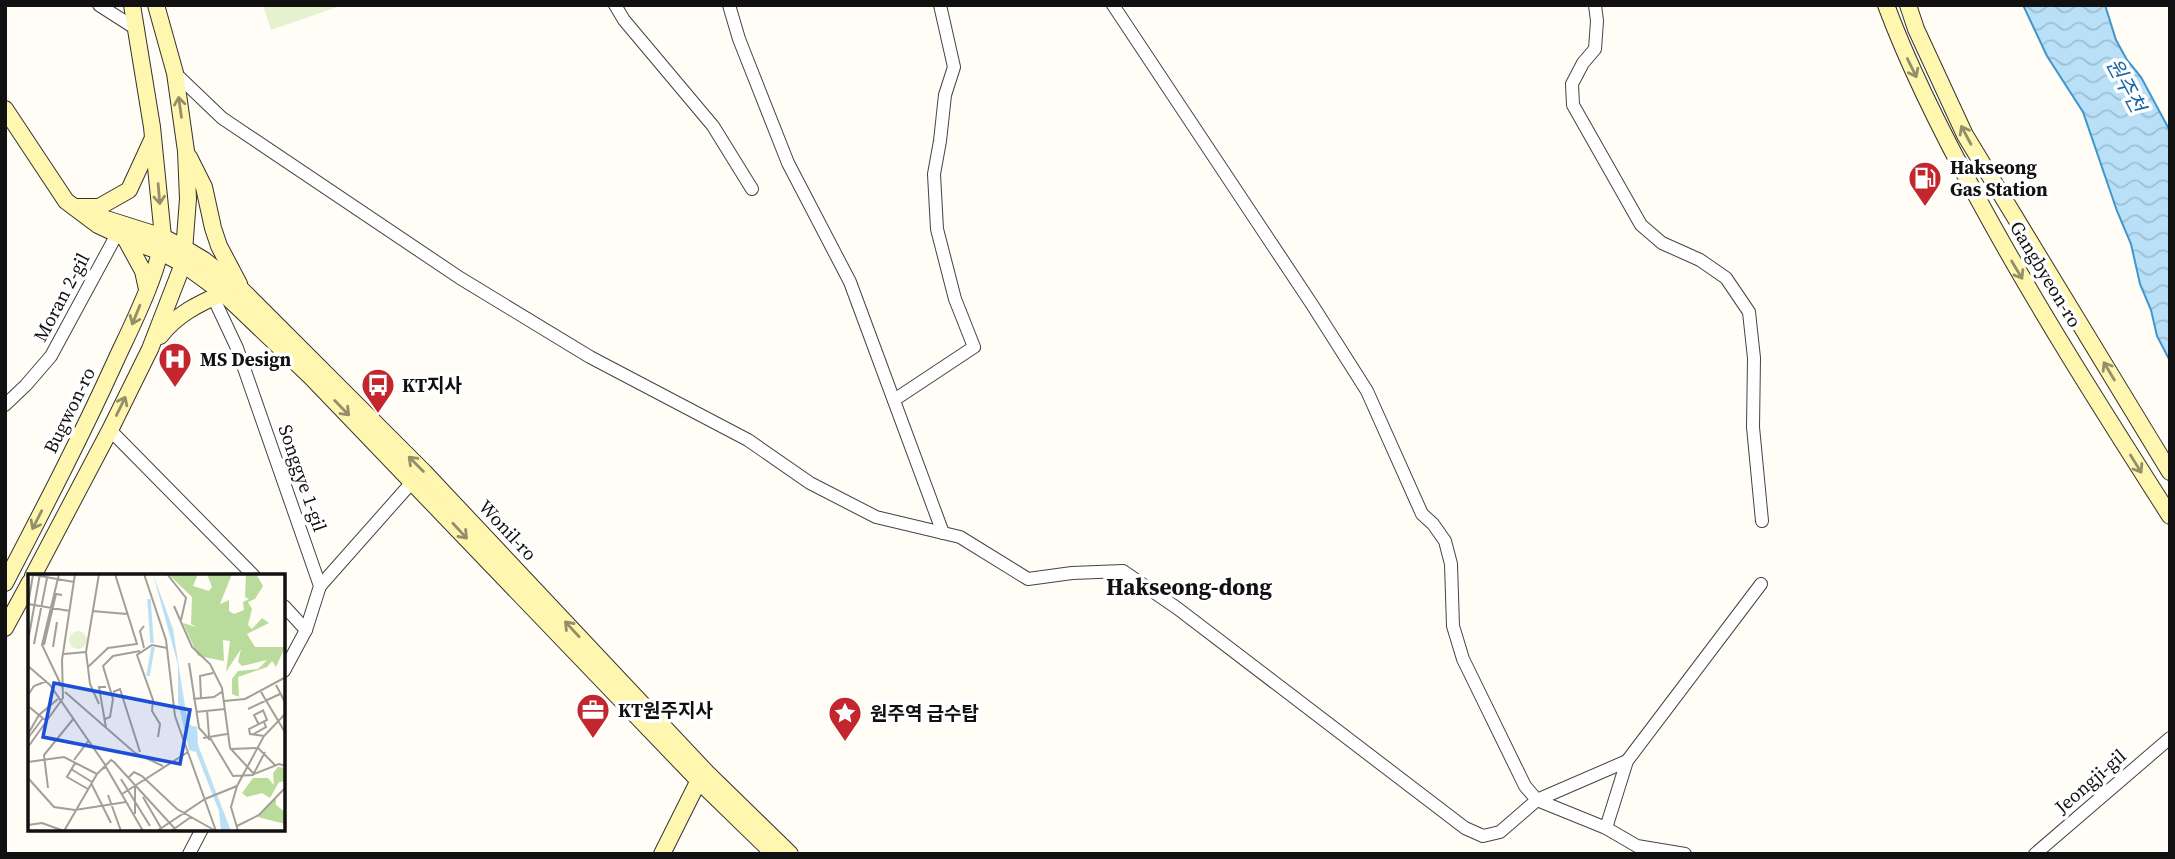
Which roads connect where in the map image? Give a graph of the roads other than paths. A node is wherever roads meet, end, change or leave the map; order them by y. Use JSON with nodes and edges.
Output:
{"nodes":[{"id":1,"x":99,"y":5,"type":"edge"},
{"id":2,"x":132,"y":5,"type":"edge"},
{"id":3,"x":156,"y":5,"type":"edge"},
{"id":4,"x":615,"y":5,"type":"edge"},
{"id":5,"x":729,"y":5,"type":"edge"},
{"id":6,"x":940,"y":5,"type":"edge"},
{"id":7,"x":1113,"y":5,"type":"edge"},
{"id":8,"x":1595,"y":5,"type":"edge"},
{"id":9,"x":1886,"y":5,"type":"edge"},
{"id":10,"x":1908,"y":5,"type":"edge"},
{"id":11,"x":138,"y":30,"type":"junction"},
{"id":12,"x":175,"y":73,"type":"junction"},
{"id":13,"x":5,"y":108,"type":"edge"},
{"id":14,"x":153,"y":138,"type":"junction"},
{"id":15,"x":186,"y":151,"type":"junction"},
{"id":16,"x":752,"y":189,"type":"dead end"},
{"id":17,"x":71,"y":204,"type":"junction"},
{"id":18,"x":121,"y":236,"type":"junction"},
{"id":19,"x":162,"y":244,"type":"junction"},
{"id":20,"x":183,"y":256,"type":"junction"},
{"id":21,"x":147,"y":289,"type":"junction"},
{"id":22,"x":242,"y":290,"type":"junction"},
{"id":23,"x":218,"y":295,"type":"junction"},
{"id":24,"x":150,"y":349,"type":"junction"},
{"id":25,"x":894,"y":400,"type":"junction"},
{"id":26,"x":5,"y":405,"type":"edge"},
{"id":27,"x":110,"y":430,"type":"junction"},
{"id":28,"x":2170,"y":471,"type":"edge"},
{"id":29,"x":413,"y":481,"type":"junction"},
{"id":30,"x":2170,"y":516,"type":"edge"},
{"id":31,"x":1762,"y":521,"type":"dead end"},
{"id":32,"x":943,"y":533,"type":"junction"},
{"id":33,"x":34,"y":574,"type":"edge"},
{"id":34,"x":252,"y":574,"type":"edge"},
{"id":35,"x":5,"y":583,"type":"edge"},
{"id":36,"x":1761,"y":584,"type":"dead end"},
{"id":37,"x":28,"y":586,"type":"edge"},
{"id":38,"x":320,"y":586,"type":"junction"},
{"id":39,"x":285,"y":607,"type":"edge"},
{"id":40,"x":5,"y":628,"type":"edge"},
{"id":41,"x":306,"y":630,"type":"junction"},
{"id":42,"x":285,"y":669,"type":"edge"},
{"id":43,"x":2170,"y":738,"type":"edge"},
{"id":44,"x":1627,"y":761,"type":"junction"},
{"id":45,"x":703,"y":777,"type":"junction"},
{"id":46,"x":1536,"y":800,"type":"junction"},
{"id":47,"x":1606,"y":828,"type":"junction"},
{"id":48,"x":201,"y":831,"type":"edge"},
{"id":49,"x":190,"y":854,"type":"edge"},
{"id":50,"x":662,"y":854,"type":"edge"},
{"id":51,"x":774,"y":854,"type":"edge"},
{"id":52,"x":790,"y":854,"type":"edge"},
{"id":53,"x":1685,"y":854,"type":"edge"},
{"id":54,"x":2035,"y":854,"type":"edge"}],
"edges":[{"from":1,"to":11,"type":"street"},
{"from":2,"to":11,"type":"street","name":"Bugwon-ro"},
{"from":3,"to":12,"type":"street"},
{"from":4,"to":16,"type":"street"},
{"from":5,"to":25,"type":"street"},
{"from":6,"to":25,"type":"street"},
{"from":7,"to":46,"type":"street"},
{"from":8,"to":31,"type":"street"},
{"from":9,"to":30,"type":"street","name":"Gangbyeon-ro","one_way":true},
{"from":28,"to":10,"type":"street","name":"Gangbyeon-ro","one_way":true},
{"from":11,"to":14,"type":"street","name":"Bugwon-ro"},
{"from":15,"to":12,"type":"street","one_way":true},
{"from":12,"to":32,"type":"street"},
{"from":13,"to":17,"type":"street"},
{"from":14,"to":17,"type":"street"},
{"from":14,"to":19,"type":"street","name":"Bugwon-ro","one_way":true},
{"from":15,"to":20,"type":"street"},
{"from":15,"to":22,"type":"street"},
{"from":17,"to":18,"type":"street"},
{"from":17,"to":19,"type":"street"},
{"from":18,"to":19,"type":"street"},
{"from":18,"to":21,"type":"street"},
{"from":18,"to":26,"type":"street","name":"Moran 2-gil"},
{"from":19,"to":20,"type":"street"},
{"from":19,"to":21,"type":"street","name":"Bugwon-ro"},
{"from":20,"to":22,"type":"street","name":"Wonil-ro"},
{"from":20,"to":23,"type":"street","name":"Wonil-ro"},
{"from":20,"to":24,"type":"street"},
{"from":21,"to":35,"type":"street","name":"Bugwon-ro","one_way":true},
{"from":45,"to":22,"type":"street","name":"Wonil-ro","one_way":true},
{"from":23,"to":24,"type":"street"},
{"from":23,"to":29,"type":"street","name":"Wonil-ro","one_way":true},
{"from":23,"to":38,"type":"street","name":"Songgye 1-gil"},
{"from":27,"to":24,"type":"street","one_way":true},
{"from":25,"to":32,"type":"street"},
{"from":27,"to":33,"type":"street"},
{"from":27,"to":34,"type":"street"},
{"from":29,"to":38,"type":"street"},
{"from":29,"to":45,"type":"street","name":"Wonil-ro","one_way":true},
{"from":32,"to":46,"type":"street"},
{"from":36,"to":44,"type":"street"},
{"from":37,"to":40,"type":"street"},
{"from":38,"to":41,"type":"street"},
{"from":39,"to":41,"type":"street"},
{"from":41,"to":42,"type":"street"},
{"from":43,"to":54,"type":"street","name":"Jeongji-gil"},
{"from":44,"to":46,"type":"street"},
{"from":44,"to":47,"type":"street"},
{"from":45,"to":50,"type":"street"},
{"from":45,"to":51,"type":"street","name":"Wonil-ro"},
{"from":45,"to":52,"type":"street","name":"Wonil-ro"},
{"from":46,"to":47,"type":"street"},
{"from":47,"to":53,"type":"street"},
{"from":48,"to":49,"type":"street"}]}
